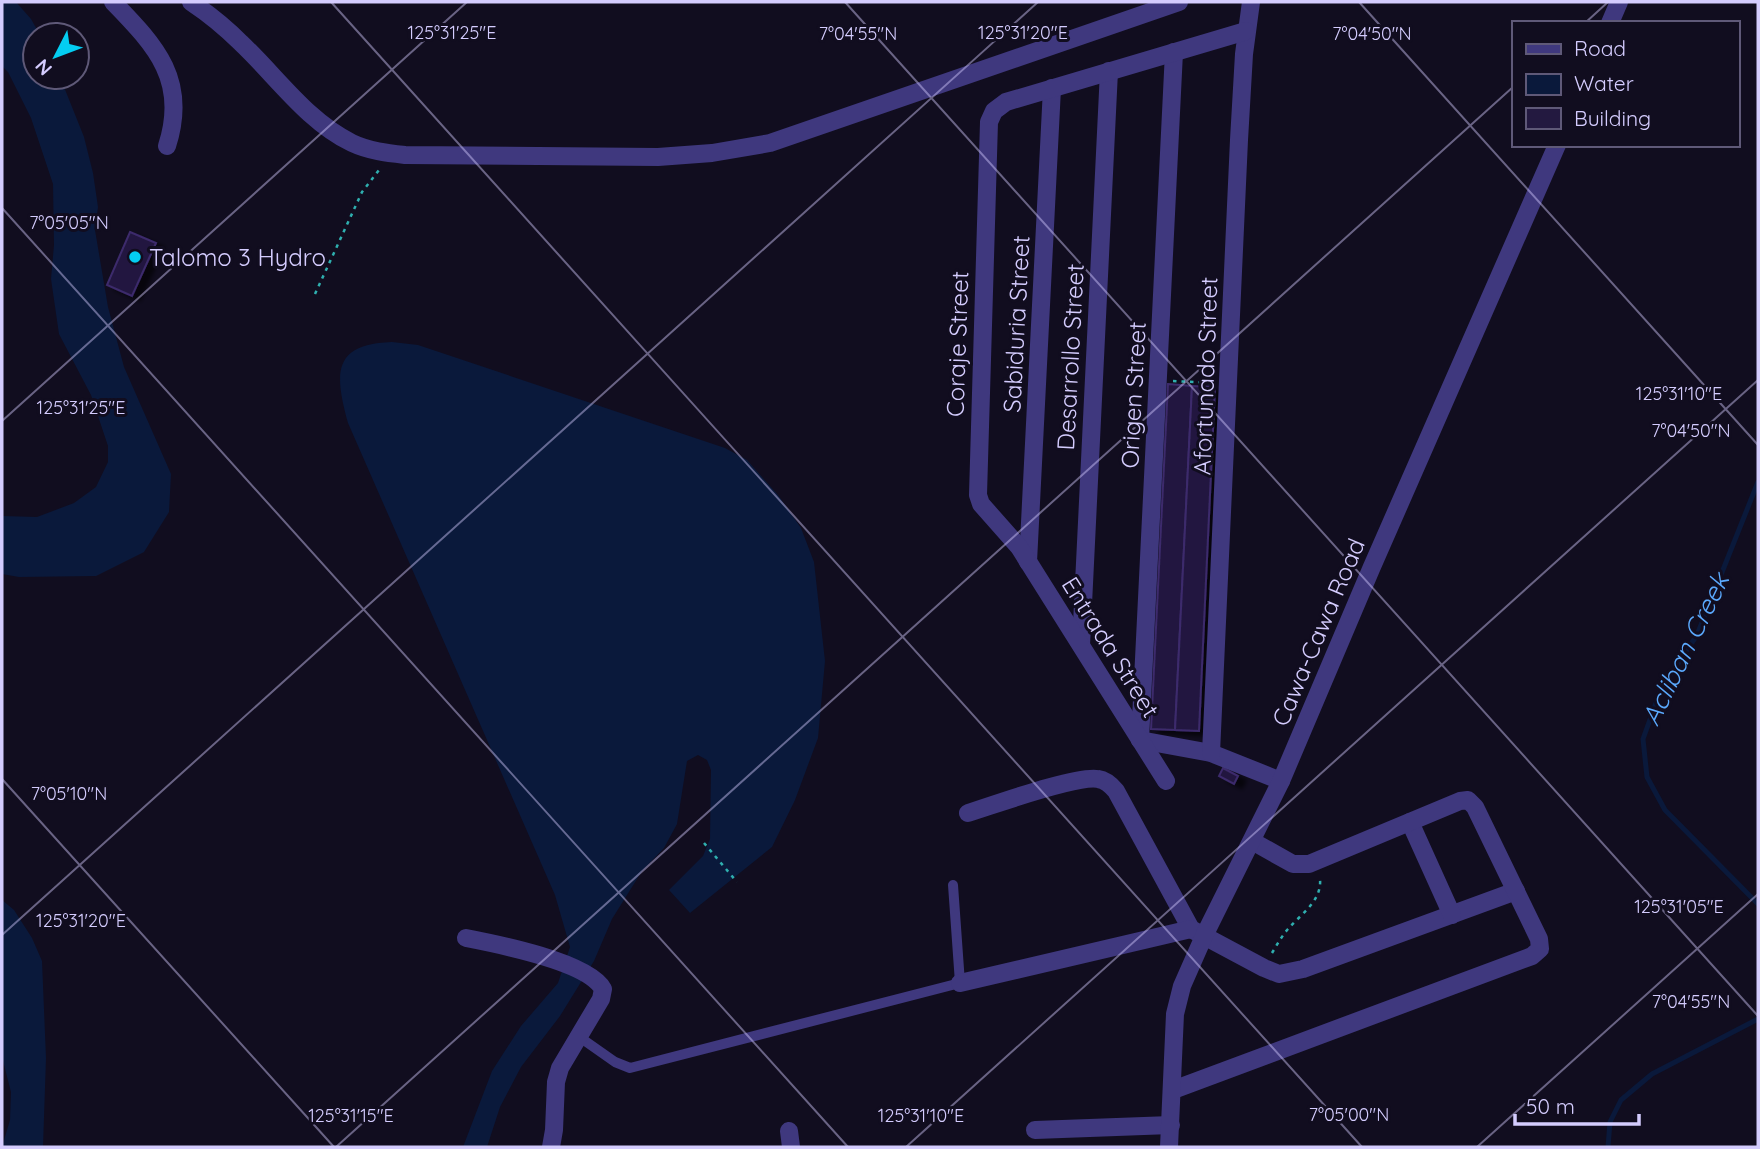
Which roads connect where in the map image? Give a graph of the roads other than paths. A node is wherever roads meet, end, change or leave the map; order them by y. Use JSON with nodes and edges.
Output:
{"nodes":[{"id":1,"x":113,"y":2,"type":"edge"},
{"id":2,"x":191,"y":2,"type":"edge"},
{"id":3,"x":1179,"y":2,"type":"edge"},
{"id":4,"x":1251,"y":2,"type":"edge"},
{"id":5,"x":1619,"y":2,"type":"edge"},
{"id":6,"x":1611,"y":21,"type":"edge"},
{"id":7,"x":1246,"y":31,"type":"junction"},
{"id":8,"x":1174,"y":52,"type":"junction"},
{"id":9,"x":1109,"y":71,"type":"junction"},
{"id":10,"x":1052,"y":88,"type":"junction"},
{"id":11,"x":167,"y":146,"type":"dead end"},
{"id":12,"x":1556,"y":147,"type":"edge"},
{"id":13,"x":1028,"y":562,"type":"junction"},
{"id":14,"x":1081,"y":645,"type":"junction"},
{"id":15,"x":1140,"y":740,"type":"junction"},
{"id":16,"x":1211,"y":753,"type":"junction"},
{"id":17,"x":1281,"y":780,"type":"junction"},
{"id":18,"x":1166,"y":781,"type":"dead end"},
{"id":19,"x":968,"y":813,"type":"dead end"},
{"id":20,"x":1410,"y":822,"type":"junction"},
{"id":21,"x":1252,"y":841,"type":"junction"},
{"id":22,"x":953,"y":885,"type":"dead end"},
{"id":23,"x":1516,"y":891,"type":"junction"},
{"id":24,"x":1452,"y":915,"type":"junction"},
{"id":25,"x":1198,"y":933,"type":"junction"},
{"id":26,"x":466,"y":938,"type":"dead end"},
{"id":27,"x":960,"y":983,"type":"junction"},
{"id":28,"x":578,"y":1036,"type":"junction"},
{"id":29,"x":1173,"y":1090,"type":"junction"},
{"id":30,"x":1171,"y":1125,"type":"junction"},
{"id":31,"x":1035,"y":1130,"type":"dead end"},
{"id":32,"x":551,"y":1147,"type":"edge"},
{"id":33,"x":1169,"y":1147,"type":"edge"}],
"edges":[{"from":1,"to":11,"type":"street"},
{"from":2,"to":3,"type":"street"},
{"from":4,"to":7,"type":"street","name":"Afortunado Street"},
{"from":5,"to":6,"type":"street"},
{"from":7,"to":8,"type":"street"},
{"from":7,"to":16,"type":"street","name":"Afortunado Street"},
{"from":8,"to":9,"type":"street"},
{"from":8,"to":15,"type":"street","name":"Origen Street"},
{"from":9,"to":10,"type":"street"},
{"from":9,"to":14,"type":"street","name":"Desarrollo Street"},
{"from":10,"to":13,"type":"street","name":"Sabiduria Street"},
{"from":10,"to":13,"type":"street","name":"Coraje Street"},
{"from":12,"to":17,"type":"street","name":"Cawa-Cawa Road"},
{"from":13,"to":14,"type":"street","name":"Entrada Street"},
{"from":14,"to":15,"type":"street","name":"Entrada Street"},
{"from":15,"to":16,"type":"street","name":"Entrada Street"},
{"from":15,"to":18,"type":"street"},
{"from":16,"to":17,"type":"street","name":"Entrada Street"},
{"from":17,"to":21,"type":"street","name":"Cawa-Cawa Road"},
{"from":19,"to":25,"type":"street"},
{"from":20,"to":21,"type":"street"},
{"from":20,"to":23,"type":"street"},
{"from":20,"to":24,"type":"street"},
{"from":21,"to":25,"type":"street","name":"Cawa-Cawa Road"},
{"from":22,"to":27,"type":"lane"},
{"from":23,"to":24,"type":"street"},
{"from":23,"to":29,"type":"street"},
{"from":24,"to":25,"type":"street"},
{"from":25,"to":27,"type":"street"},
{"from":25,"to":29,"type":"street","name":"Cawa-Cawa Road"},
{"from":26,"to":28,"type":"street"},
{"from":27,"to":28,"type":"lane"},
{"from":28,"to":32,"type":"street"},
{"from":29,"to":30,"type":"street","name":"Cawa-Cawa Road"},
{"from":30,"to":31,"type":"street"},
{"from":30,"to":33,"type":"street","name":"Cawa-Cawa Road"}]}
